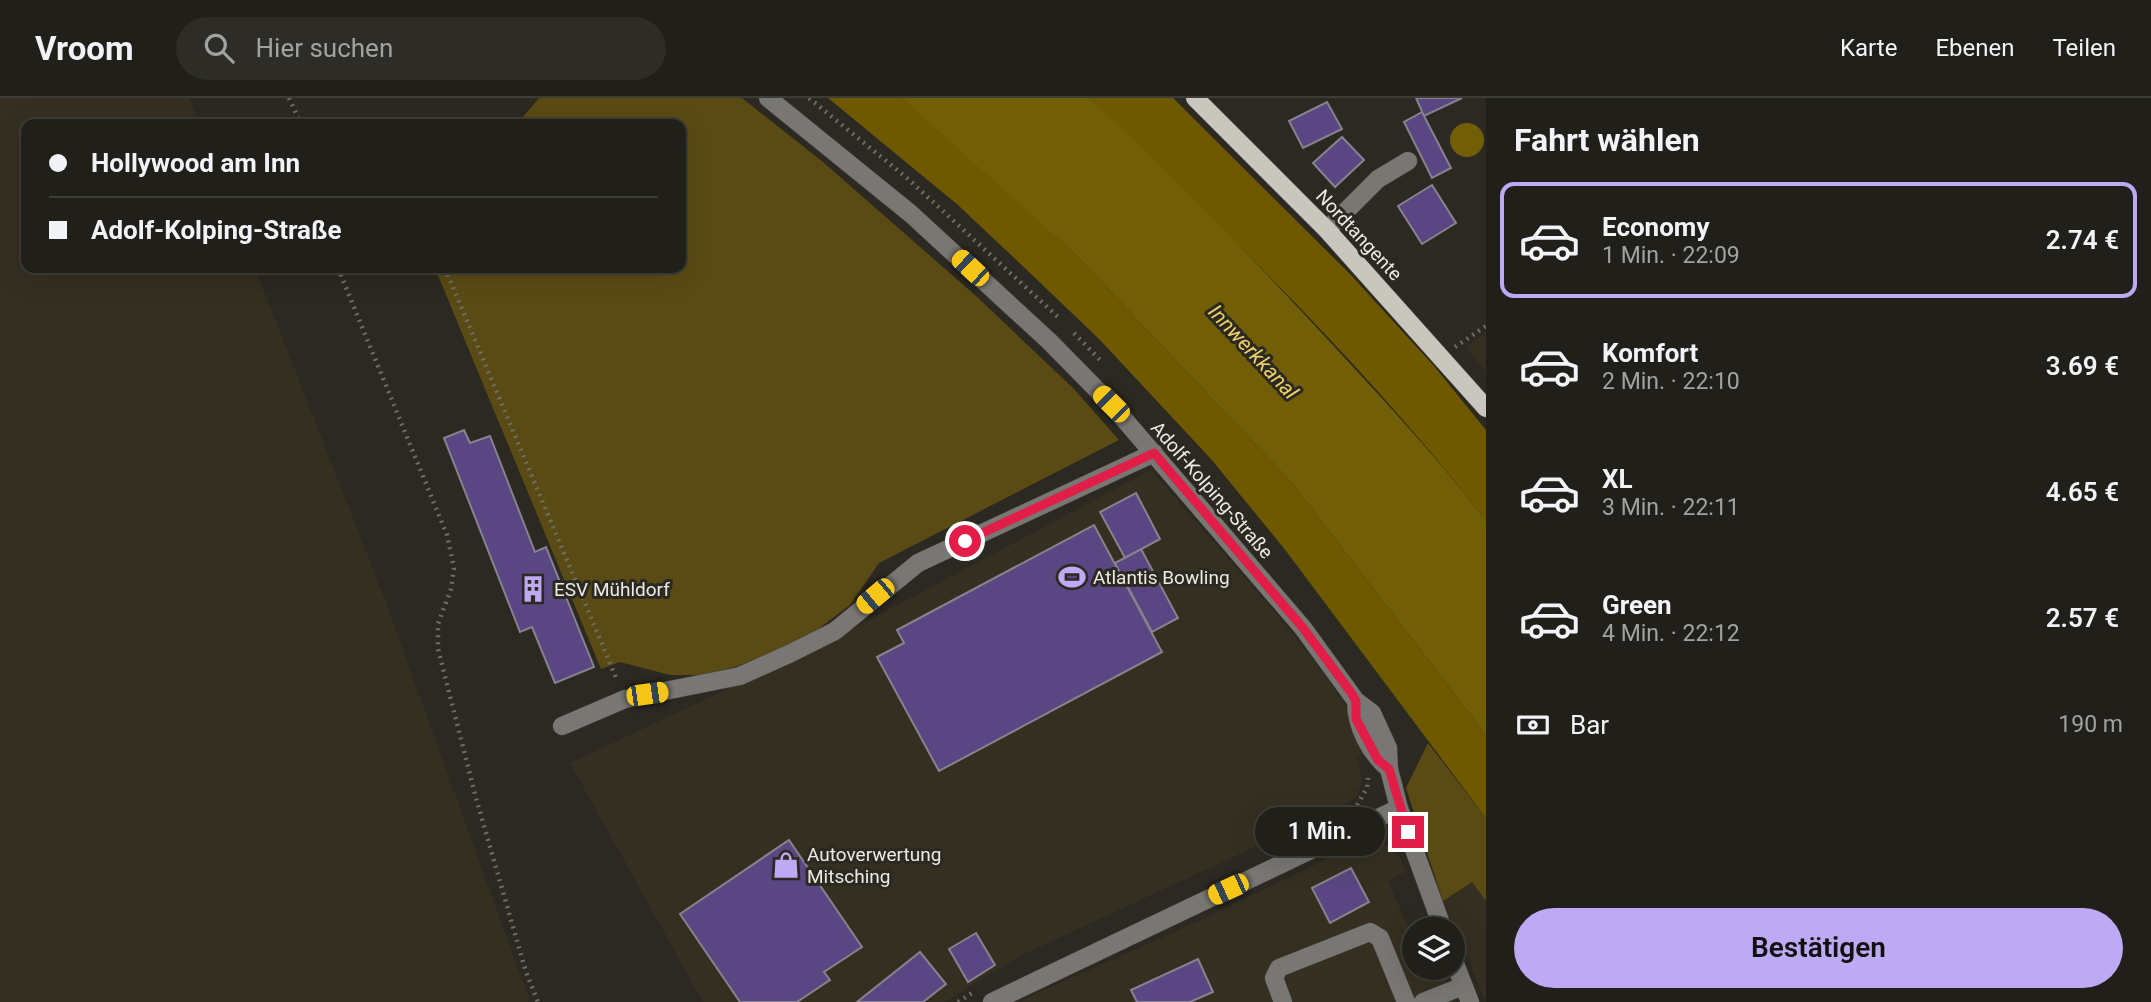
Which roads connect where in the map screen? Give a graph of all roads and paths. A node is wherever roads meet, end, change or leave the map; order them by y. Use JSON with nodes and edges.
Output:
{"nodes":[{"id":1,"x":289,"y":98,"type":"edge"},
{"id":2,"x":768,"y":98,"type":"edge"},
{"id":3,"x":1195,"y":98,"type":"edge"},
{"id":4,"x":299,"y":119,"type":"edge"},
{"id":5,"x":1408,"y":161,"type":"dead end"},
{"id":6,"x":1327,"y":230,"type":"junction"},
{"id":7,"x":340,"y":273,"type":"edge"},
{"id":8,"x":447,"y":273,"type":"edge"},
{"id":9,"x":1486,"y":326,"type":"edge"},
{"id":10,"x":1443,"y":357,"type":"junction"},
{"id":11,"x":1486,"y":408,"type":"edge"},
{"id":12,"x":1154,"y":453,"type":"junction"},
{"id":13,"x":625,"y":699,"type":"junction"},
{"id":14,"x":562,"y":726,"type":"dead end"},
{"id":15,"x":1399,"y":808,"type":"junction"},
{"id":16,"x":1439,"y":917,"type":"edge"},
{"id":17,"x":1467,"y":994,"type":"edge"},
{"id":18,"x":538,"y":1002,"type":"edge"},
{"id":19,"x":992,"y":1002,"type":"edge"},
{"id":20,"x":1283,"y":1002,"type":"edge"},
{"id":21,"x":1406,"y":1002,"type":"edge"},
{"id":22,"x":1423,"y":1002,"type":"edge"}],
"edges":[{"from":1,"to":4,"type":"path"},
{"from":2,"to":12,"type":"street","name":"Adolf-Kolping-Straße"},
{"from":3,"to":6,"type":"main road","name":"Nordtangente"},
{"from":5,"to":6,"type":"street"},
{"from":6,"to":10,"type":"main road","name":"Nordtangente"},
{"from":7,"to":18,"type":"path"},
{"from":8,"to":13,"type":"path"},
{"from":9,"to":10,"type":"path"},
{"from":10,"to":11,"type":"main road","name":"Nordtangente"},
{"from":12,"to":13,"type":"street"},
{"from":12,"to":15,"type":"street","name":"Adolf-Kolping-Straße"},
{"from":13,"to":14,"type":"street"},
{"from":15,"to":16,"type":"street","name":"Adolf-Kolping-Straße"},
{"from":15,"to":19,"type":"street"},
{"from":17,"to":22,"type":"street"},
{"from":20,"to":21,"type":"street"}]}
